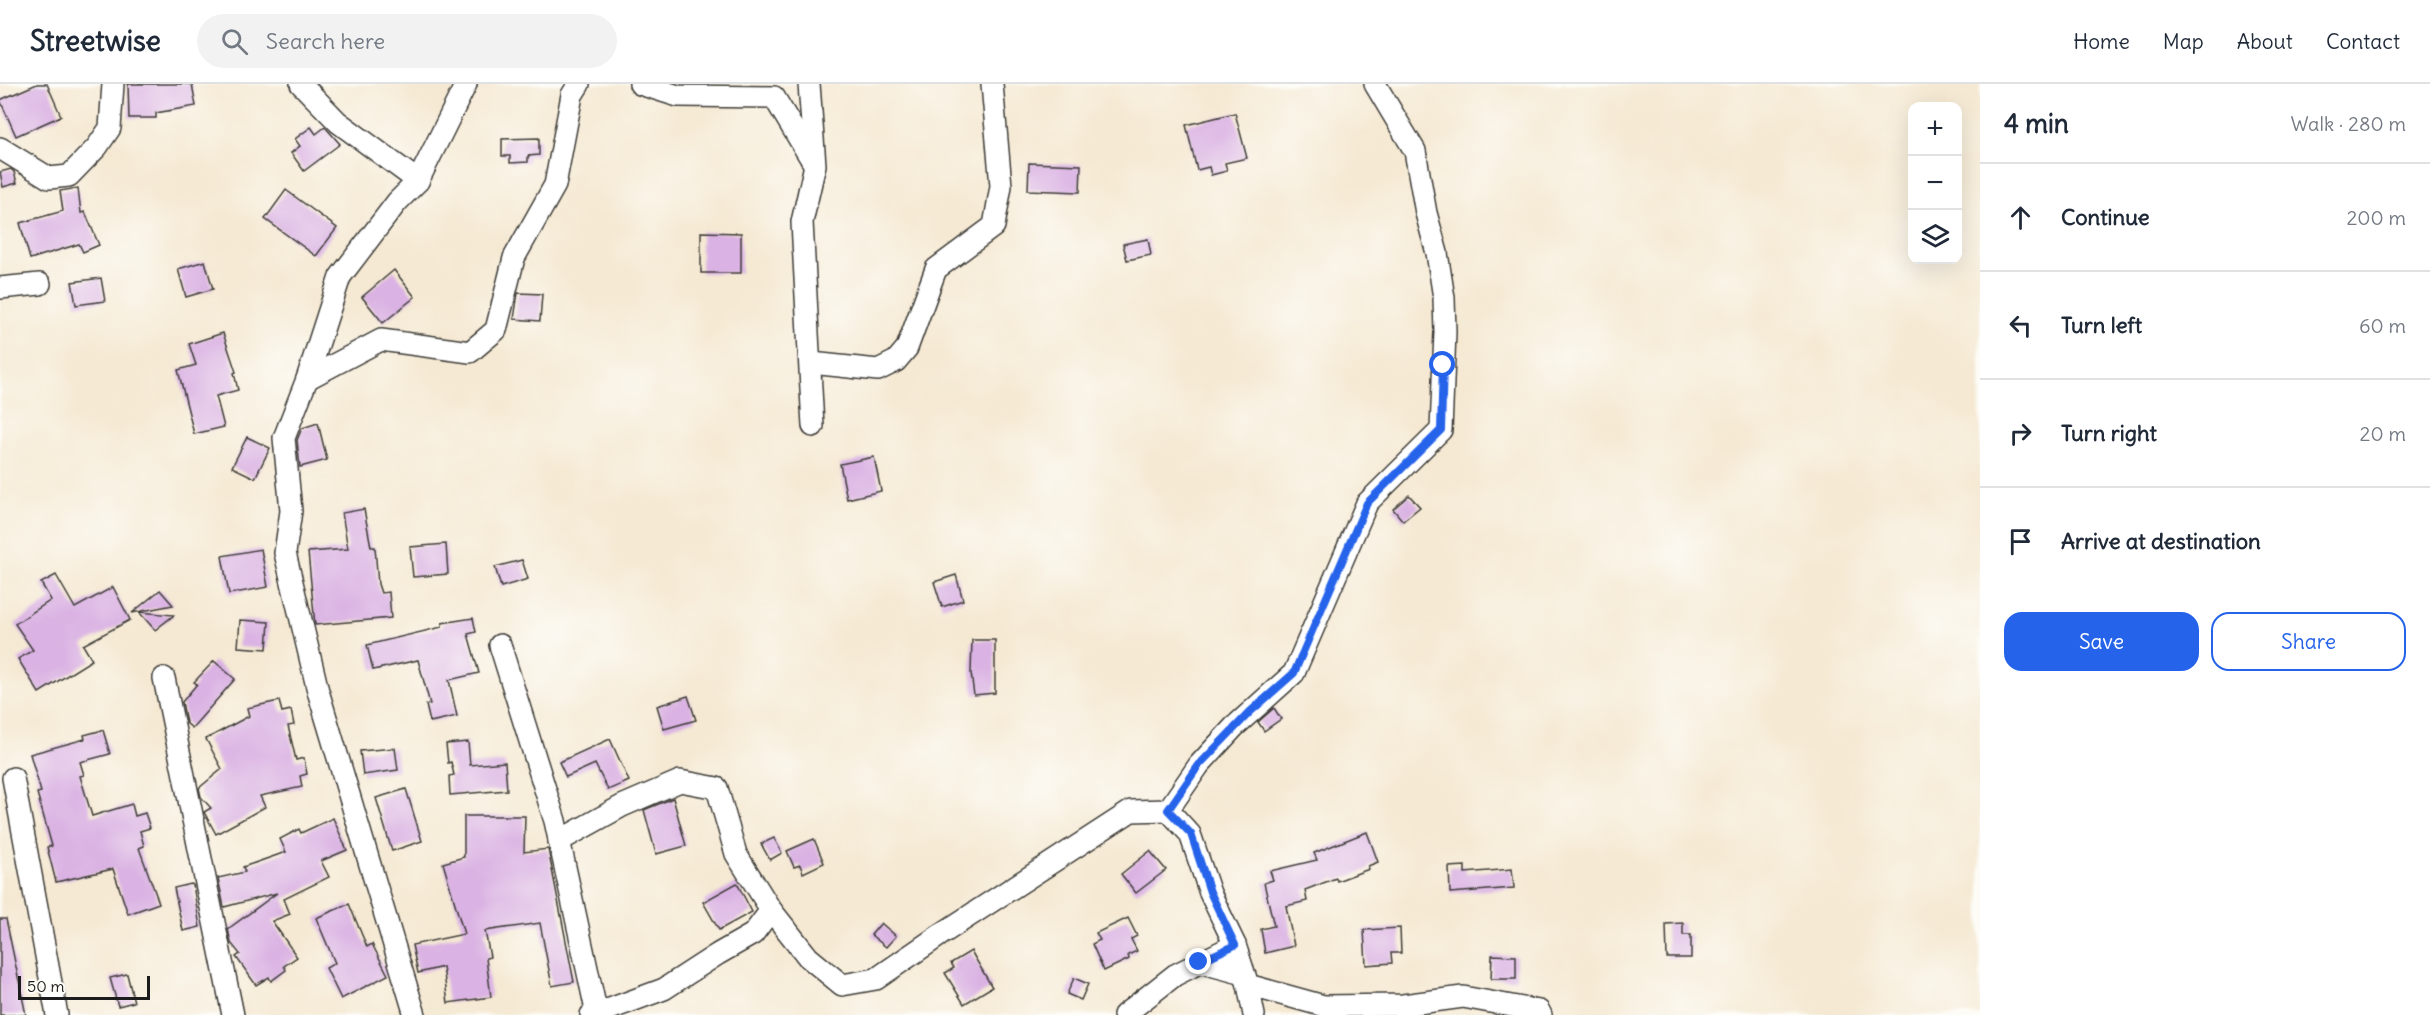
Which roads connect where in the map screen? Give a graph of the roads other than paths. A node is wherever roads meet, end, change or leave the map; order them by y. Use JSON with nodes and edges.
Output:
{"nodes":[{"id":1,"x":113,"y":84,"type":"edge"},
{"id":2,"x":301,"y":84,"type":"edge"},
{"id":3,"x":466,"y":84,"type":"edge"},
{"id":4,"x":579,"y":84,"type":"edge"},
{"id":5,"x":640,"y":84,"type":"edge"},
{"id":6,"x":809,"y":84,"type":"edge"},
{"id":7,"x":992,"y":84,"type":"edge"},
{"id":8,"x":1375,"y":84,"type":"edge"},
{"id":9,"x":0,"y":148,"type":"edge"},
{"id":10,"x":815,"y":165,"type":"junction"},
{"id":11,"x":418,"y":181,"type":"junction"},
{"id":12,"x":40,"y":284,"type":"dead end"},
{"id":13,"x":0,"y":288,"type":"edge"},
{"id":14,"x":811,"y":363,"type":"junction"},
{"id":15,"x":307,"y":379,"type":"junction"},
{"id":16,"x":813,"y":426,"type":"dead end"},
{"id":17,"x":501,"y":645,"type":"dead end"},
{"id":18,"x":164,"y":678,"type":"dead end"},
{"id":19,"x":13,"y":778,"type":"dead end"},
{"id":20,"x":1168,"y":810,"type":"junction"},
{"id":21,"x":560,"y":841,"type":"junction"},
{"id":22,"x":771,"y":910,"type":"junction"},
{"id":23,"x":1235,"y":945,"type":"junction"},
{"id":24,"x":1199,"y":962,"type":"junction"},
{"id":25,"x":1246,"y":980,"type":"junction"},
{"id":26,"x":593,"y":1012,"type":"edge"},
{"id":27,"x":57,"y":1015,"type":"edge"},
{"id":28,"x":233,"y":1015,"type":"edge"},
{"id":29,"x":415,"y":1015,"type":"edge"},
{"id":30,"x":1124,"y":1015,"type":"edge"},
{"id":31,"x":1254,"y":1015,"type":"edge"},
{"id":32,"x":1541,"y":1015,"type":"edge"}],
"edges":[{"from":1,"to":9,"type":"street"},
{"from":2,"to":11,"type":"street"},
{"from":3,"to":11,"type":"street"},
{"from":4,"to":15,"type":"street"},
{"from":5,"to":10,"type":"street"},
{"from":6,"to":10,"type":"street"},
{"from":7,"to":14,"type":"street"},
{"from":8,"to":20,"type":"street"},
{"from":10,"to":14,"type":"street"},
{"from":11,"to":15,"type":"street"},
{"from":12,"to":13,"type":"street"},
{"from":14,"to":16,"type":"street"},
{"from":15,"to":29,"type":"street"},
{"from":17,"to":21,"type":"street"},
{"from":18,"to":28,"type":"street"},
{"from":19,"to":27,"type":"street"},
{"from":20,"to":22,"type":"street"},
{"from":20,"to":23,"type":"street"},
{"from":21,"to":22,"type":"street"},
{"from":21,"to":26,"type":"street"},
{"from":22,"to":26,"type":"street"},
{"from":23,"to":24,"type":"street"},
{"from":23,"to":25,"type":"street"},
{"from":24,"to":25,"type":"street"},
{"from":24,"to":30,"type":"street"},
{"from":25,"to":31,"type":"street"},
{"from":25,"to":32,"type":"street"}]}
